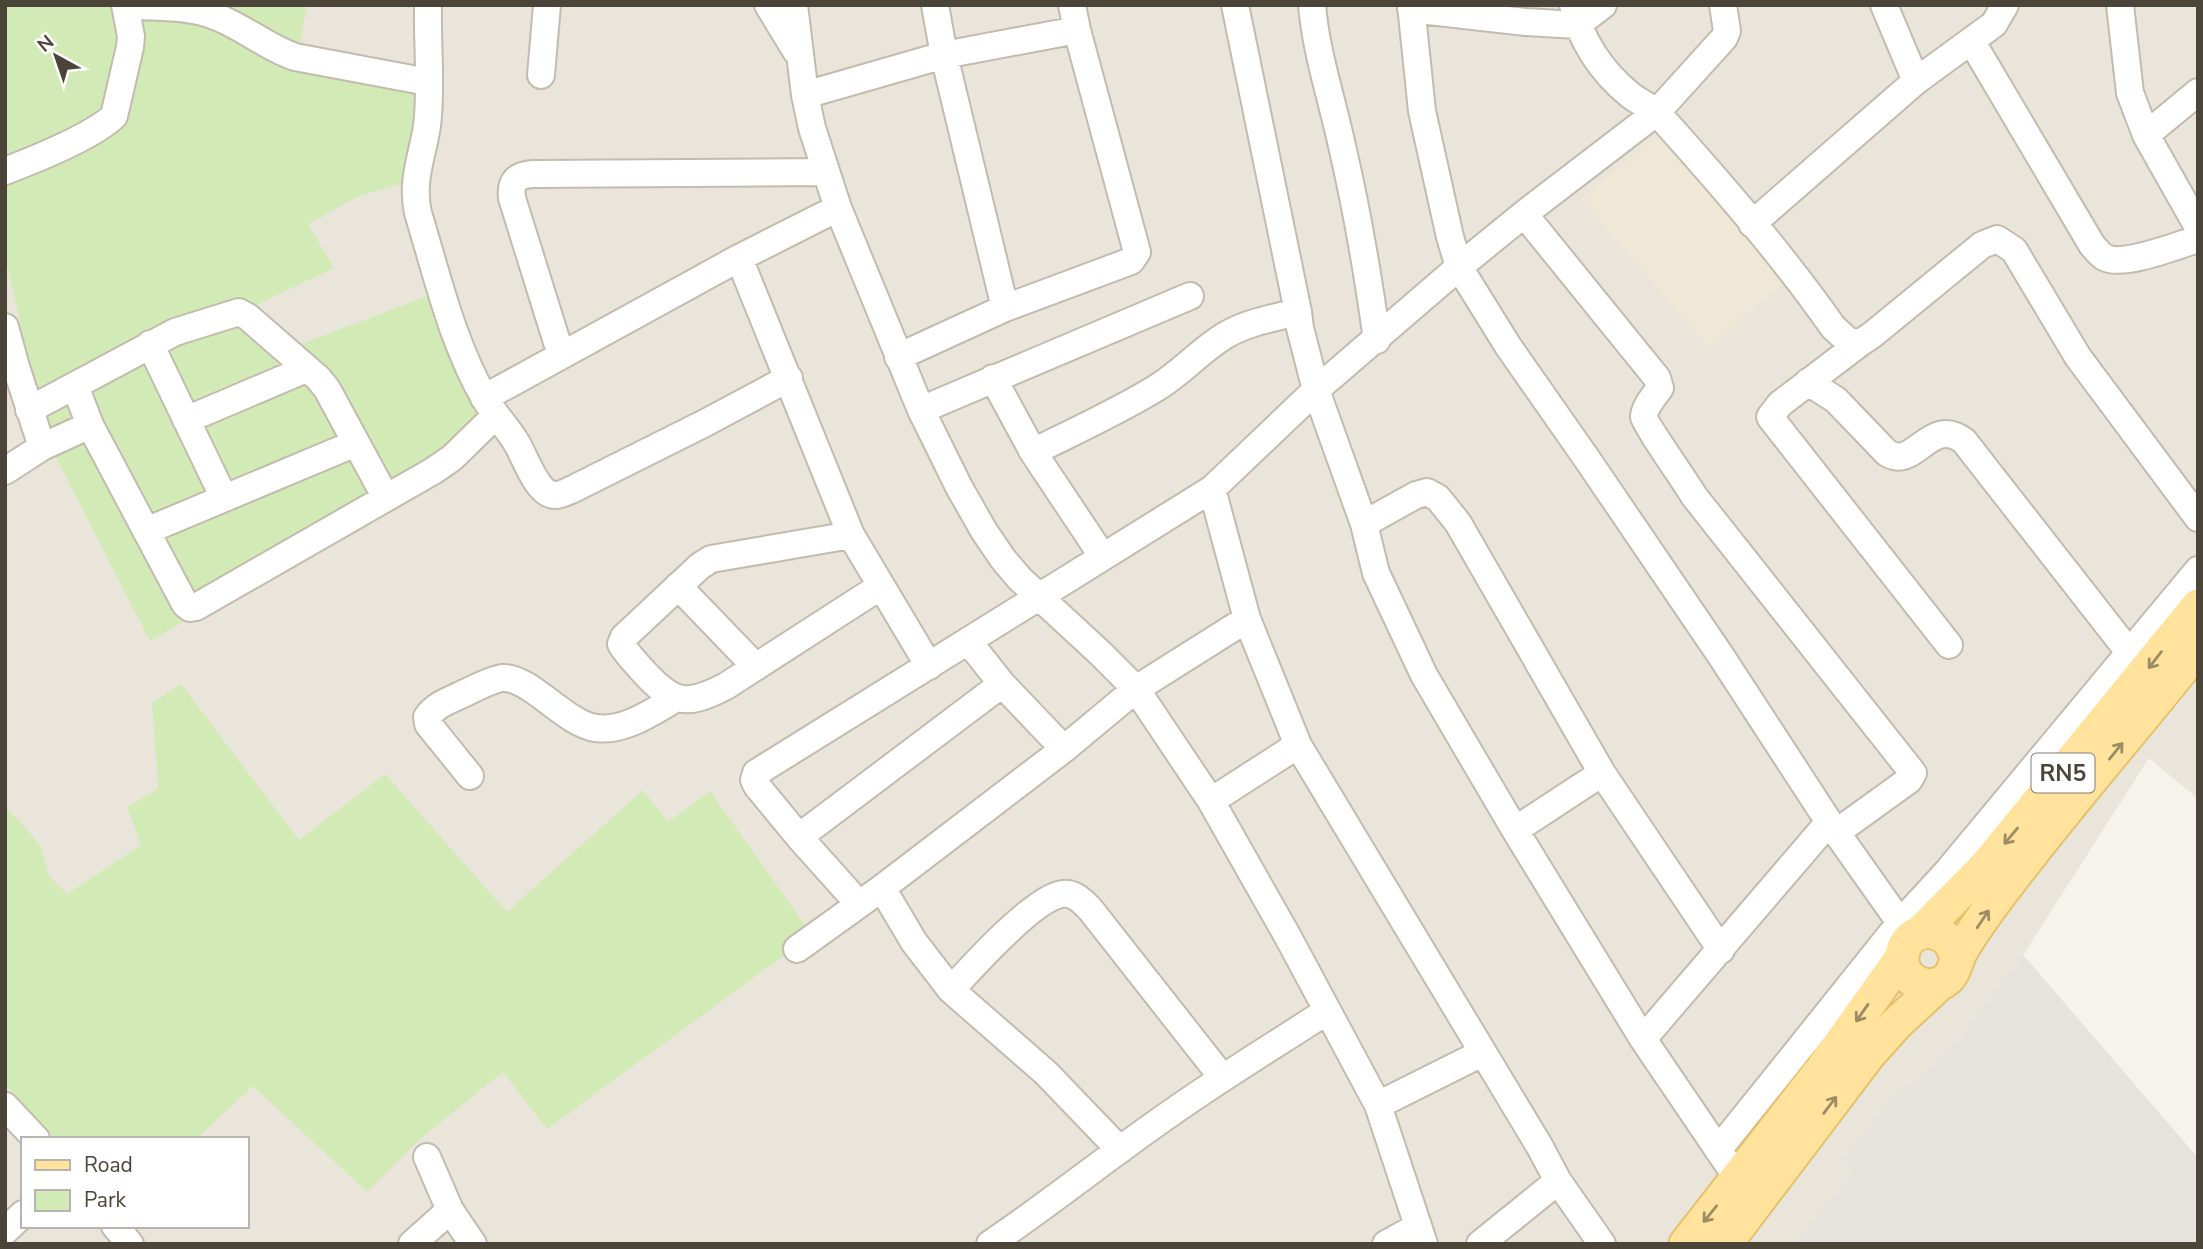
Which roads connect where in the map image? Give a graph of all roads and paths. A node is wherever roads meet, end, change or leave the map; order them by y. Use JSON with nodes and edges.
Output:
{"nodes":[{"id":1,"x":125,"y":5,"type":"edge"},
{"id":2,"x":428,"y":5,"type":"edge"},
{"id":3,"x":547,"y":5,"type":"edge"},
{"id":4,"x":768,"y":5,"type":"edge"},
{"id":5,"x":794,"y":5,"type":"edge"},
{"id":6,"x":934,"y":5,"type":"edge"},
{"id":7,"x":1235,"y":5,"type":"edge"},
{"id":8,"x":1312,"y":5,"type":"edge"},
{"id":9,"x":1603,"y":5,"type":"edge"},
{"id":10,"x":1723,"y":5,"type":"edge"},
{"id":11,"x":1884,"y":5,"type":"edge"},
{"id":12,"x":2006,"y":5,"type":"edge"},
{"id":13,"x":2120,"y":5,"type":"edge"},
{"id":14,"x":1411,"y":7,"type":"edge"},
{"id":15,"x":1575,"y":15,"type":"edge"},
{"id":16,"x":1075,"y":18,"type":"edge"},
{"id":17,"x":1972,"y":42,"type":"junction"},
{"id":18,"x":944,"y":55,"type":"junction"},
{"id":19,"x":800,"y":59,"type":"junction"},
{"id":20,"x":541,"y":75,"type":"dead end"},
{"id":21,"x":1916,"y":81,"type":"junction"},
{"id":22,"x":428,"y":82,"type":"junction"},
{"id":23,"x":2198,"y":92,"type":"edge"},
{"id":24,"x":805,"y":95,"type":"junction"},
{"id":25,"x":1657,"y":112,"type":"junction"},
{"id":26,"x":2146,"y":135,"type":"junction"},
{"id":27,"x":5,"y":171,"type":"edge"},
{"id":28,"x":827,"y":172,"type":"junction"},
{"id":29,"x":838,"y":208,"type":"junction"},
{"id":30,"x":1524,"y":214,"type":"junction"},
{"id":31,"x":1752,"y":224,"type":"junction"},
{"id":32,"x":2198,"y":227,"type":"edge"},
{"id":33,"x":2198,"y":239,"type":"edge"},
{"id":34,"x":738,"y":258,"type":"junction"},
{"id":35,"x":1459,"y":267,"type":"junction"},
{"id":36,"x":1190,"y":296,"type":"dead end"},
{"id":37,"x":1005,"y":308,"type":"junction"},
{"id":38,"x":1298,"y":312,"type":"junction"},
{"id":39,"x":5,"y":327,"type":"edge"},
{"id":40,"x":1377,"y":340,"type":"junction"},
{"id":41,"x":1860,"y":343,"type":"junction"},
{"id":42,"x":150,"y":344,"type":"junction"},
{"id":43,"x":561,"y":355,"type":"junction"},
{"id":44,"x":898,"y":357,"type":"junction"},
{"id":45,"x":306,"y":369,"type":"junction"},
{"id":46,"x":789,"y":378,"type":"junction"},
{"id":47,"x":993,"y":378,"type":"junction"},
{"id":48,"x":1808,"y":382,"type":"junction"},
{"id":49,"x":75,"y":386,"type":"junction"},
{"id":50,"x":1316,"y":390,"type":"junction"},
{"id":51,"x":490,"y":407,"type":"junction"},
{"id":52,"x":29,"y":410,"type":"junction"},
{"id":53,"x":921,"y":410,"type":"junction"},
{"id":54,"x":186,"y":420,"type":"junction"},
{"id":55,"x":90,"y":425,"type":"junction"},
{"id":56,"x":356,"y":443,"type":"junction"},
{"id":57,"x":42,"y":447,"type":"junction"},
{"id":58,"x":1033,"y":452,"type":"junction"},
{"id":59,"x":8,"y":467,"type":"edge"},
{"id":60,"x":1212,"y":489,"type":"junction"},
{"id":61,"x":224,"y":498,"type":"junction"},
{"id":62,"x":386,"y":498,"type":"junction"},
{"id":63,"x":2198,"y":518,"type":"edge"},
{"id":64,"x":1364,"y":524,"type":"junction"},
{"id":65,"x":146,"y":531,"type":"junction"},
{"id":66,"x":851,"y":535,"type":"junction"},
{"id":67,"x":1103,"y":557,"type":"junction"},
{"id":68,"x":2198,"y":570,"type":"edge"},
{"id":69,"x":678,"y":586,"type":"junction"},
{"id":70,"x":881,"y":586,"type":"junction"},
{"id":71,"x":1040,"y":598,"type":"junction"},
{"id":72,"x":2198,"y":606,"type":"edge"},
{"id":73,"x":1247,"y":619,"type":"junction"},
{"id":74,"x":968,"y":641,"type":"junction"},
{"id":75,"x":1949,"y":645,"type":"dead end"},
{"id":76,"x":2198,"y":649,"type":"edge"},
{"id":77,"x":2129,"y":652,"type":"junction"},
{"id":78,"x":929,"y":666,"type":"junction"},
{"id":79,"x":756,"y":667,"type":"junction"},
{"id":80,"x":1002,"y":684,"type":"junction"},
{"id":81,"x":1136,"y":689,"type":"junction"},
{"id":82,"x":676,"y":699,"type":"junction"},
{"id":83,"x":1298,"y":745,"type":"junction"},
{"id":84,"x":1064,"y":749,"type":"junction"},
{"id":85,"x":1602,"y":773,"type":"junction"},
{"id":86,"x":470,"y":776,"type":"dead end"},
{"id":87,"x":1210,"y":801,"type":"junction"},
{"id":88,"x":1833,"y":827,"type":"junction"},
{"id":89,"x":1515,"y":830,"type":"junction"},
{"id":90,"x":799,"y":837,"type":"junction"},
{"id":91,"x":882,"y":888,"type":"junction"},
{"id":92,"x":859,"y":904,"type":"junction"},
{"id":93,"x":1908,"y":938,"type":"junction"},
{"id":94,"x":797,"y":949,"type":"dead end"},
{"id":95,"x":1721,"y":950,"type":"junction"},
{"id":96,"x":1947,"y":972,"type":"junction"},
{"id":97,"x":951,"y":990,"type":"junction"},
{"id":98,"x":1327,"y":1011,"type":"junction"},
{"id":99,"x":1643,"y":1039,"type":"junction"},
{"id":100,"x":1482,"y":1053,"type":"junction"},
{"id":101,"x":1222,"y":1077,"type":"junction"},
{"id":102,"x":5,"y":1084,"type":"edge"},
{"id":103,"x":5,"y":1091,"type":"edge"},
{"id":104,"x":1378,"y":1105,"type":"junction"},
{"id":105,"x":5,"y":1106,"type":"edge"},
{"id":106,"x":34,"y":1137,"type":"edge"},
{"id":107,"x":1120,"y":1150,"type":"junction"},
{"id":108,"x":1718,"y":1150,"type":"junction"},
{"id":109,"x":427,"y":1157,"type":"dead end"},
{"id":110,"x":1738,"y":1179,"type":"junction"},
{"id":111,"x":1558,"y":1181,"type":"junction"},
{"id":112,"x":450,"y":1210,"type":"junction"},
{"id":113,"x":21,"y":1216,"type":"edge"},
{"id":114,"x":116,"y":1228,"type":"edge"},
{"id":115,"x":5,"y":1231,"type":"edge"},
{"id":116,"x":1421,"y":1235,"type":"edge"},
{"id":117,"x":130,"y":1244,"type":"edge"},
{"id":118,"x":412,"y":1244,"type":"edge"},
{"id":119,"x":473,"y":1244,"type":"edge"},
{"id":120,"x":990,"y":1244,"type":"edge"},
{"id":121,"x":1386,"y":1244,"type":"edge"},
{"id":122,"x":1480,"y":1244,"type":"edge"},
{"id":123,"x":1602,"y":1244,"type":"edge"},
{"id":124,"x":1686,"y":1244,"type":"edge"},
{"id":125,"x":1725,"y":1244,"type":"edge"}],
"edges":[{"from":1,"to":22,"type":"street"},
{"from":1,"to":27,"type":"street"},
{"from":2,"to":22,"type":"street"},
{"from":3,"to":20,"type":"street"},
{"from":4,"to":19,"type":"street"},
{"from":5,"to":19,"type":"street"},
{"from":6,"to":18,"type":"street"},
{"from":7,"to":38,"type":"street"},
{"from":8,"to":40,"type":"street"},
{"from":9,"to":15,"type":"street"},
{"from":10,"to":25,"type":"street"},
{"from":11,"to":21,"type":"street"},
{"from":12,"to":17,"type":"street"},
{"from":13,"to":26,"type":"street"},
{"from":14,"to":15,"type":"street"},
{"from":14,"to":35,"type":"street"},
{"from":15,"to":25,"type":"street"},
{"from":16,"to":18,"type":"street"},
{"from":16,"to":37,"type":"street"},
{"from":17,"to":21,"type":"street"},
{"from":17,"to":33,"type":"street"},
{"from":18,"to":24,"type":"street"},
{"from":18,"to":37,"type":"street"},
{"from":19,"to":24,"type":"street"},
{"from":21,"to":31,"type":"street"},
{"from":22,"to":51,"type":"street"},
{"from":23,"to":26,"type":"street"},
{"from":24,"to":28,"type":"street"},
{"from":25,"to":30,"type":"street"},
{"from":25,"to":31,"type":"street"},
{"from":26,"to":32,"type":"street"},
{"from":28,"to":29,"type":"street"},
{"from":28,"to":43,"type":"street"},
{"from":29,"to":34,"type":"street"},
{"from":29,"to":44,"type":"street"},
{"from":30,"to":35,"type":"street"},
{"from":30,"to":88,"type":"street"},
{"from":31,"to":41,"type":"street"},
{"from":34,"to":43,"type":"street"},
{"from":34,"to":46,"type":"street"},
{"from":35,"to":40,"type":"street"},
{"from":35,"to":88,"type":"street"},
{"from":36,"to":47,"type":"street"},
{"from":37,"to":44,"type":"street"},
{"from":38,"to":50,"type":"street"},
{"from":38,"to":58,"type":"street"},
{"from":39,"to":52,"type":"street"},
{"from":40,"to":50,"type":"street"},
{"from":41,"to":48,"type":"street"},
{"from":41,"to":63,"type":"street"},
{"from":42,"to":45,"type":"street"},
{"from":42,"to":49,"type":"street"},
{"from":42,"to":54,"type":"street"},
{"from":43,"to":51,"type":"street"},
{"from":44,"to":53,"type":"street"},
{"from":45,"to":54,"type":"street"},
{"from":45,"to":56,"type":"street"},
{"from":46,"to":51,"type":"street"},
{"from":46,"to":66,"type":"street"},
{"from":47,"to":53,"type":"street"},
{"from":47,"to":58,"type":"street"},
{"from":48,"to":75,"type":"street"},
{"from":48,"to":77,"type":"street"},
{"from":49,"to":52,"type":"street"},
{"from":49,"to":55,"type":"street"},
{"from":50,"to":60,"type":"street"},
{"from":50,"to":64,"type":"street"},
{"from":51,"to":62,"type":"street"},
{"from":52,"to":57,"type":"street"},
{"from":53,"to":71,"type":"street"},
{"from":54,"to":61,"type":"street"},
{"from":55,"to":57,"type":"street"},
{"from":55,"to":65,"type":"street"},
{"from":56,"to":61,"type":"street"},
{"from":56,"to":62,"type":"street"},
{"from":57,"to":59,"type":"street"},
{"from":58,"to":67,"type":"street"},
{"from":60,"to":67,"type":"street"},
{"from":60,"to":73,"type":"street"},
{"from":61,"to":65,"type":"street"},
{"from":62,"to":65,"type":"street"},
{"from":64,"to":85,"type":"street"},
{"from":64,"to":89,"type":"street"},
{"from":66,"to":69,"type":"street"},
{"from":66,"to":70,"type":"street"},
{"from":67,"to":71,"type":"street"},
{"from":68,"to":77,"type":"street"},
{"from":69,"to":79,"type":"street"},
{"from":69,"to":82,"type":"street"},
{"from":70,"to":78,"type":"street"},
{"from":70,"to":79,"type":"street"},
{"from":71,"to":74,"type":"street"},
{"from":71,"to":81,"type":"street"},
{"from":72,"to":93,"type":"main road","number":"RN5","one_way":true},
{"from":73,"to":81,"type":"street"},
{"from":73,"to":83,"type":"street"},
{"from":74,"to":78,"type":"street"},
{"from":74,"to":80,"type":"street"},
{"from":96,"to":76,"type":"main road","number":"RN5","one_way":true},
{"from":77,"to":93,"type":"street"},
{"from":78,"to":90,"type":"street"},
{"from":79,"to":82,"type":"street"},
{"from":80,"to":84,"type":"street"},
{"from":80,"to":90,"type":"street"},
{"from":81,"to":84,"type":"street"},
{"from":81,"to":87,"type":"street"},
{"from":82,"to":86,"type":"street"},
{"from":83,"to":87,"type":"street"},
{"from":83,"to":100,"type":"street"},
{"from":84,"to":91,"type":"street"},
{"from":85,"to":89,"type":"street"},
{"from":85,"to":95,"type":"street"},
{"from":87,"to":98,"type":"street"},
{"from":88,"to":93,"type":"street"},
{"from":88,"to":95,"type":"street"},
{"from":89,"to":99,"type":"street"},
{"from":90,"to":92,"type":"street"},
{"from":91,"to":92,"type":"street"},
{"from":91,"to":97,"type":"street"},
{"from":92,"to":94,"type":"street"},
{"from":93,"to":96,"type":"main road"},
{"from":93,"to":96,"type":"main road"},
{"from":93,"to":108,"type":"street"},
{"from":93,"to":110,"type":"main road","number":"RN5","one_way":true},
{"from":95,"to":99,"type":"street"},
{"from":125,"to":96,"type":"main road","number":"RN5","one_way":true},
{"from":97,"to":101,"type":"street"},
{"from":97,"to":107,"type":"street"},
{"from":98,"to":101,"type":"street"},
{"from":98,"to":104,"type":"street"},
{"from":99,"to":108,"type":"street"},
{"from":100,"to":104,"type":"street"},
{"from":100,"to":111,"type":"street"},
{"from":101,"to":107,"type":"street"},
{"from":102,"to":103,"type":"street"},
{"from":104,"to":116,"type":"street"},
{"from":105,"to":106,"type":"street"},
{"from":107,"to":120,"type":"street"},
{"from":108,"to":110,"type":"street"},
{"from":109,"to":112,"type":"street"},
{"from":110,"to":124,"type":"main road","number":"RN5","one_way":true},
{"from":111,"to":122,"type":"street"},
{"from":111,"to":123,"type":"street"},
{"from":112,"to":118,"type":"street"},
{"from":112,"to":119,"type":"street"},
{"from":113,"to":115,"type":"street"},
{"from":114,"to":117,"type":"street"},
{"from":116,"to":121,"type":"street"}]}
